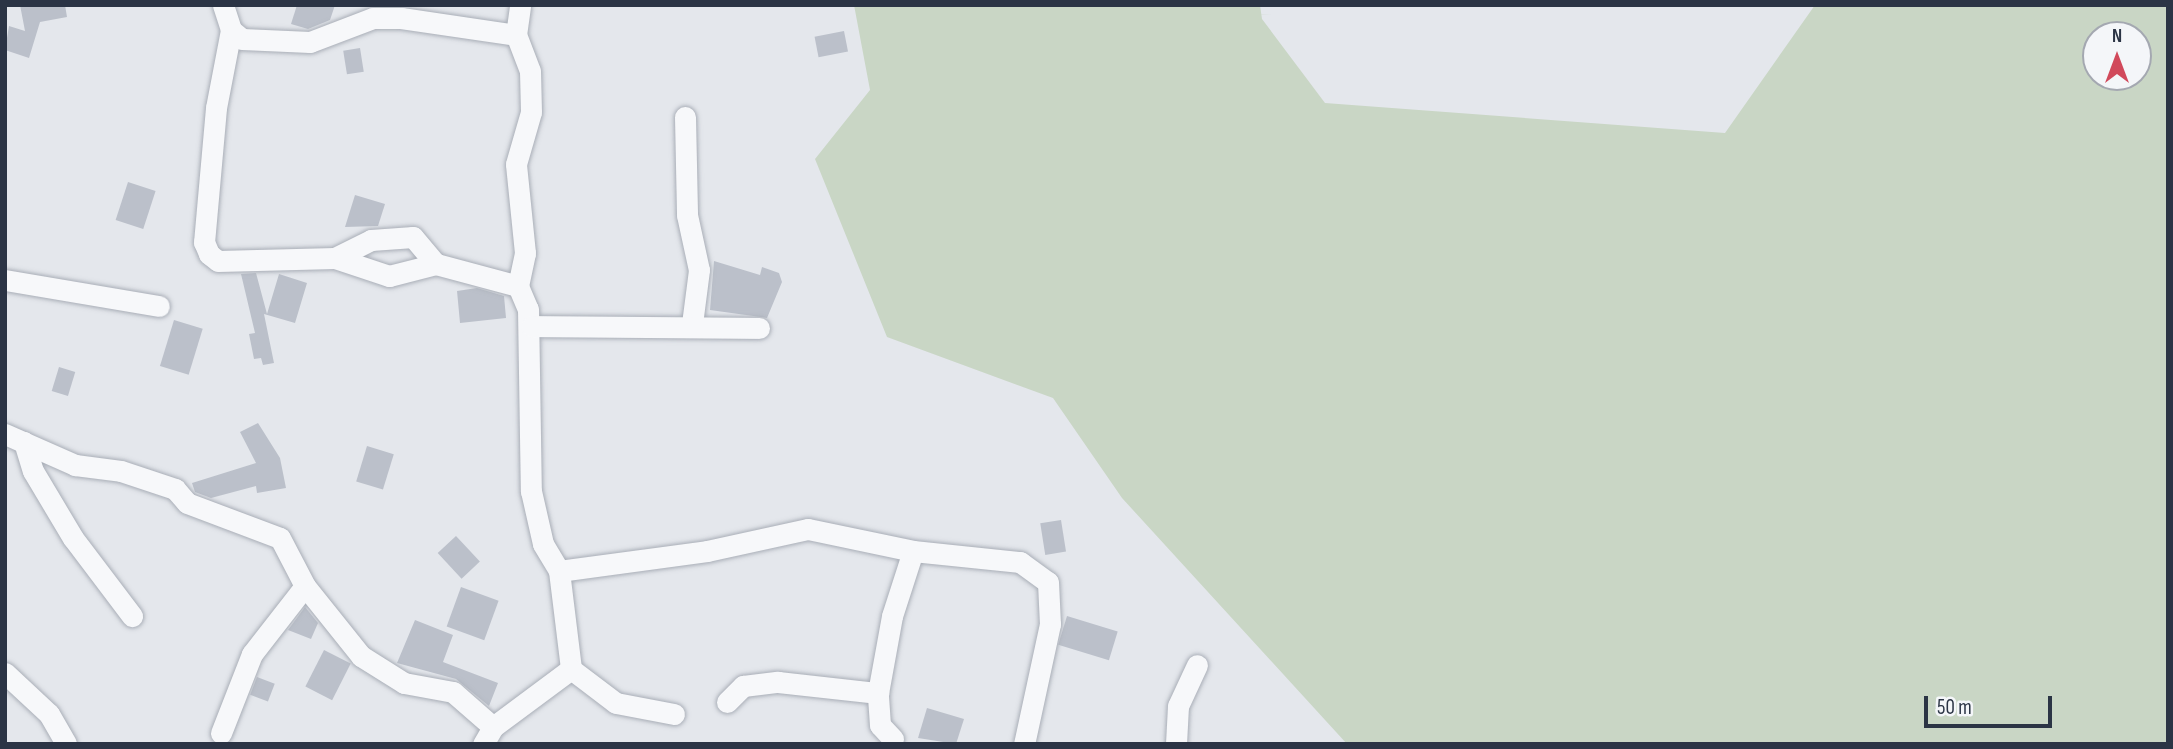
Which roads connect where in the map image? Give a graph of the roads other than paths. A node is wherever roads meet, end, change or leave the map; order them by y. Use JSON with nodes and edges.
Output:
{"nodes":[{"id":1,"x":223,"y":5,"type":"edge"},
{"id":2,"x":520,"y":5,"type":"edge"},
{"id":3,"x":398,"y":12,"type":"edge"},
{"id":4,"x":231,"y":30,"type":"junction"},
{"id":5,"x":516,"y":36,"type":"junction"},
{"id":6,"x":685,"y":117,"type":"dead end"},
{"id":7,"x":335,"y":258,"type":"junction"},
{"id":8,"x":436,"y":264,"type":"junction"},
{"id":9,"x":5,"y":280,"type":"edge"},
{"id":10,"x":518,"y":286,"type":"junction"},
{"id":11,"x":159,"y":306,"type":"dead end"},
{"id":12,"x":692,"y":324,"type":"junction"},
{"id":13,"x":532,"y":326,"type":"junction"},
{"id":14,"x":759,"y":328,"type":"dead end"},
{"id":15,"x":15,"y":438,"type":"edge"},
{"id":16,"x":913,"y":551,"type":"junction"},
{"id":17,"x":559,"y":571,"type":"junction"},
{"id":18,"x":305,"y":586,"type":"junction"},
{"id":19,"x":132,"y":616,"type":"dead end"},
{"id":20,"x":1197,"y":665,"type":"dead end"},
{"id":21,"x":571,"y":669,"type":"junction"},
{"id":22,"x":5,"y":673,"type":"edge"},
{"id":23,"x":878,"y":693,"type":"junction"},
{"id":24,"x":727,"y":702,"type":"dead end"},
{"id":25,"x":674,"y":714,"type":"dead end"},
{"id":26,"x":221,"y":733,"type":"dead end"},
{"id":27,"x":488,"y":735,"type":"edge"},
{"id":28,"x":893,"y":739,"type":"dead end"},
{"id":29,"x":66,"y":744,"type":"edge"},
{"id":30,"x":1024,"y":744,"type":"edge"},
{"id":31,"x":1176,"y":744,"type":"edge"}],
"edges":[{"from":1,"to":4,"type":"street"},
{"from":2,"to":5,"type":"street"},
{"from":3,"to":4,"type":"street"},
{"from":3,"to":5,"type":"street"},
{"from":4,"to":7,"type":"street"},
{"from":5,"to":10,"type":"street"},
{"from":6,"to":12,"type":"street"},
{"from":7,"to":8,"type":"street"},
{"from":7,"to":8,"type":"street"},
{"from":8,"to":10,"type":"street"},
{"from":9,"to":11,"type":"street"},
{"from":10,"to":13,"type":"street"},
{"from":12,"to":13,"type":"street"},
{"from":12,"to":14,"type":"street"},
{"from":13,"to":17,"type":"street"},
{"from":15,"to":18,"type":"street"},
{"from":15,"to":19,"type":"street"},
{"from":16,"to":17,"type":"street"},
{"from":16,"to":23,"type":"street"},
{"from":16,"to":30,"type":"street"},
{"from":17,"to":21,"type":"street"},
{"from":18,"to":26,"type":"street"},
{"from":18,"to":27,"type":"street"},
{"from":20,"to":31,"type":"street"},
{"from":21,"to":25,"type":"street"},
{"from":21,"to":27,"type":"street"},
{"from":22,"to":29,"type":"street"},
{"from":23,"to":24,"type":"street"},
{"from":23,"to":28,"type":"street"}]}
